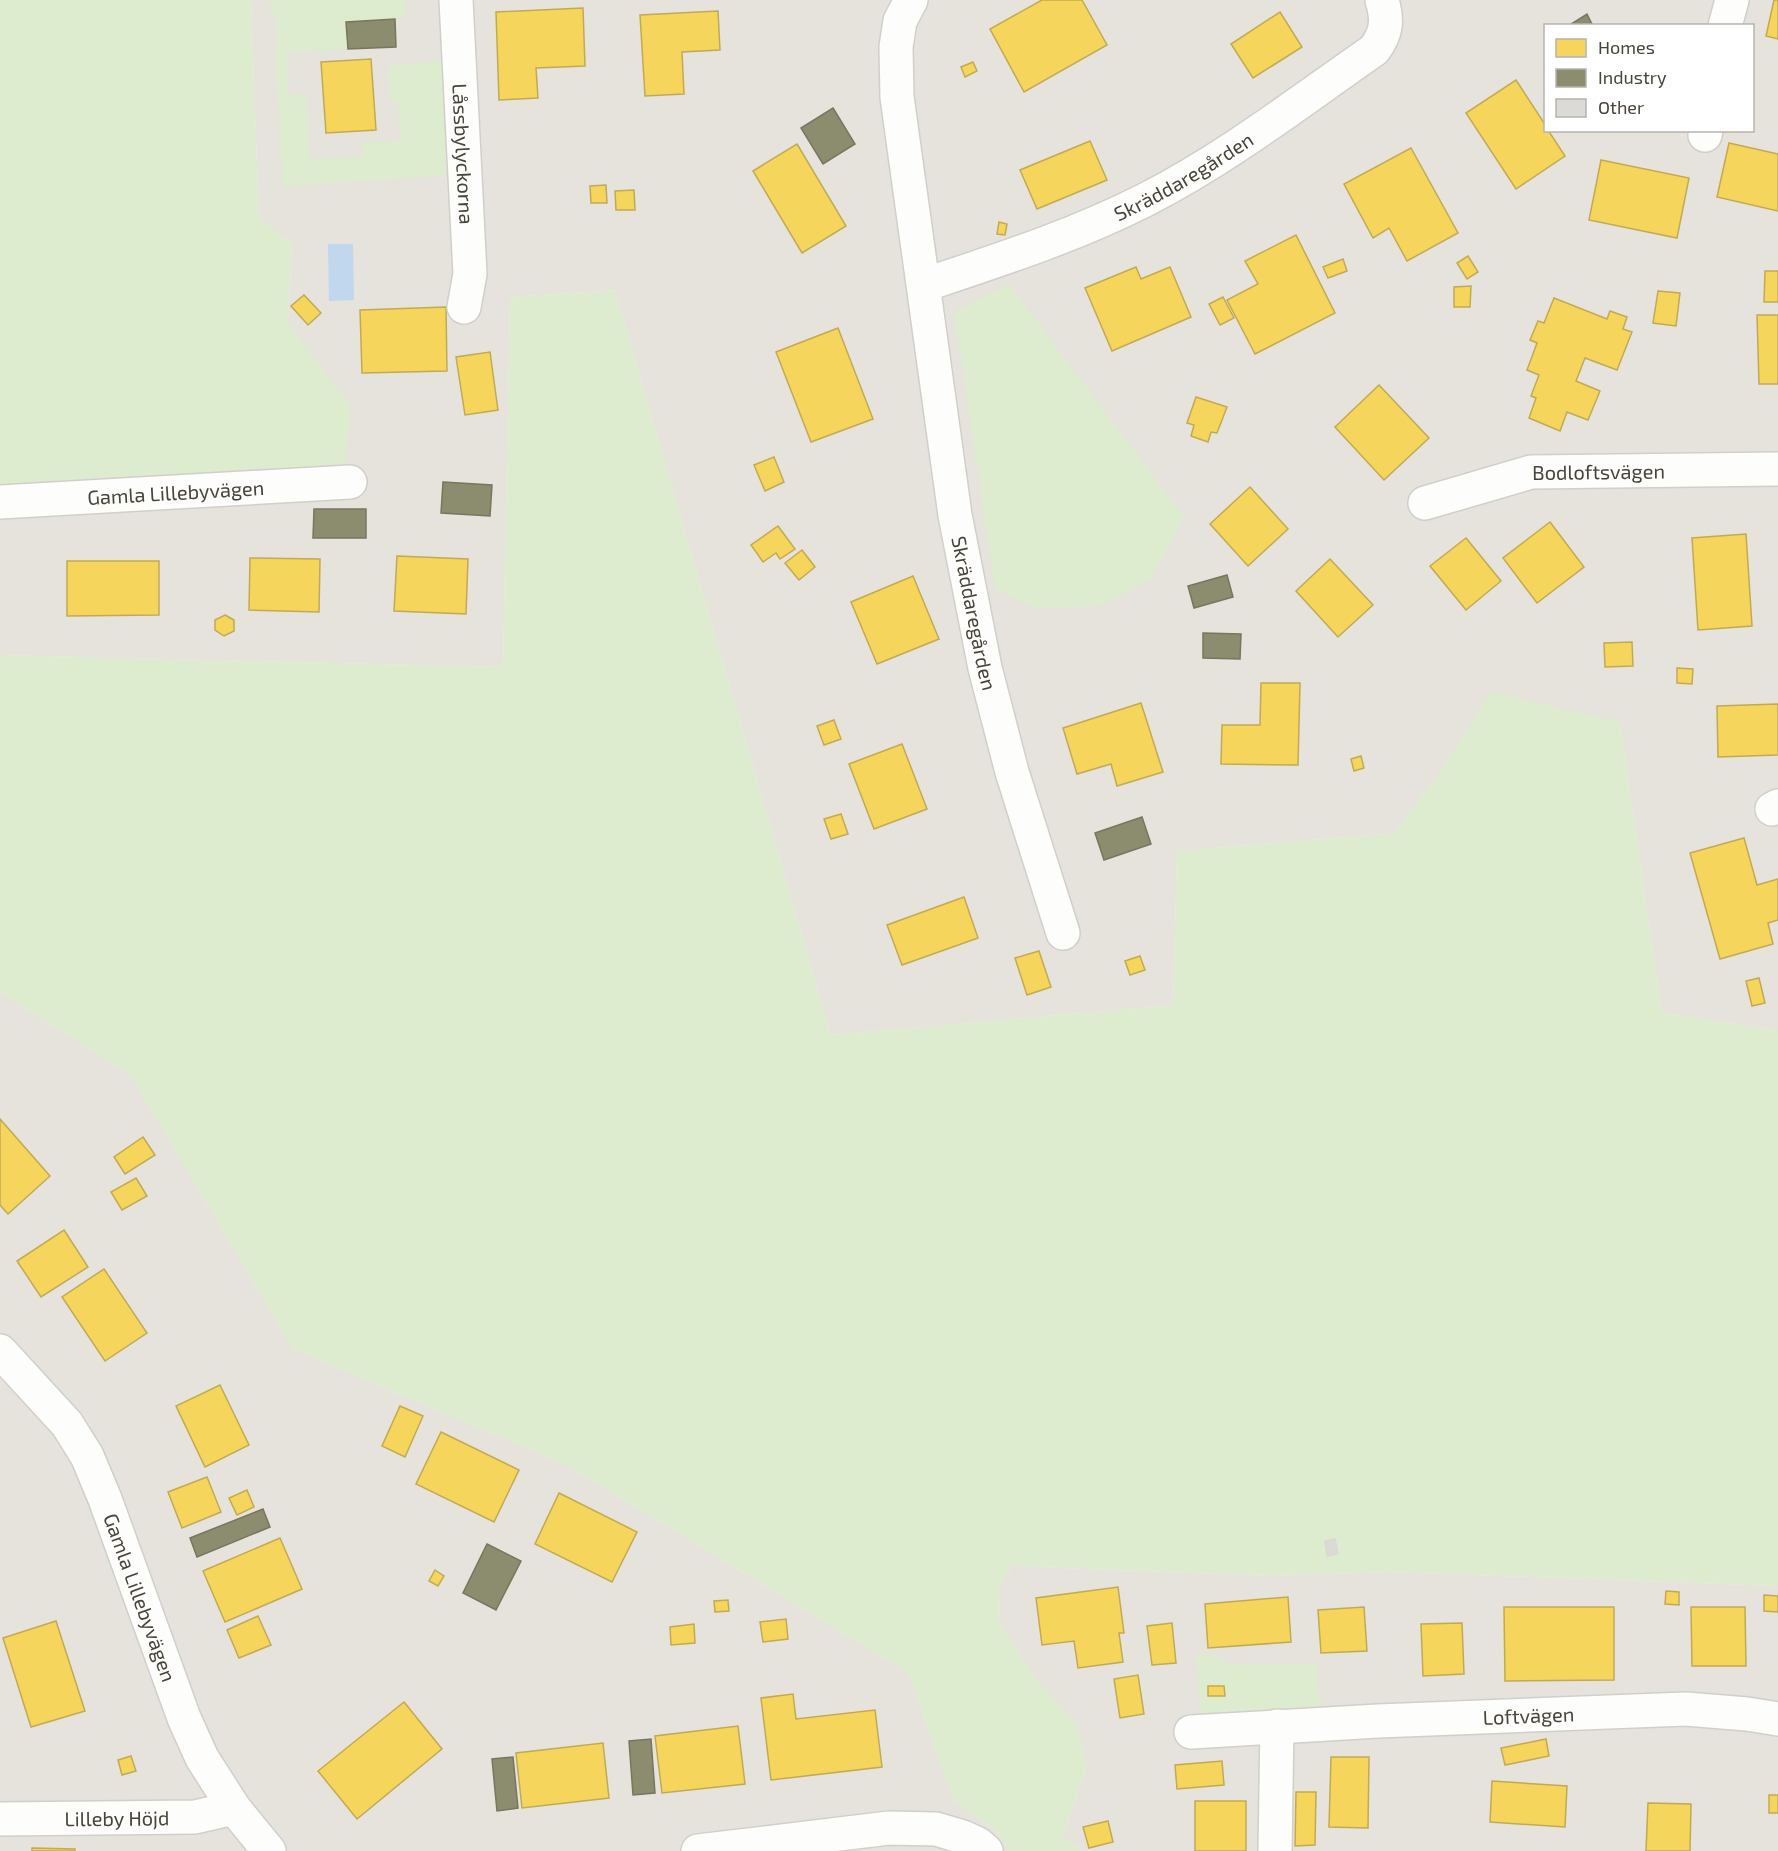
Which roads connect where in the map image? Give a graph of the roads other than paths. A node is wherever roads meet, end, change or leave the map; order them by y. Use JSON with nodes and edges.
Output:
{"nodes":[{"id":1,"x":456,"y":0,"type":"edge"},
{"id":2,"x":911,"y":0,"type":"edge"},
{"id":3,"x":1382,"y":0,"type":"edge"},
{"id":4,"x":1732,"y":0,"type":"edge"},
{"id":5,"x":1726,"y":24,"type":"edge"},
{"id":6,"x":924,"y":285,"type":"junction"},
{"id":7,"x":464,"y":307,"type":"dead end"},
{"id":8,"x":1778,"y":470,"type":"edge"},
{"id":9,"x":350,"y":482,"type":"dead end"},
{"id":10,"x":0,"y":502,"type":"edge"},
{"id":11,"x":1425,"y":503,"type":"dead end"},
{"id":12,"x":1063,"y":933,"type":"dead end"},
{"id":13,"x":0,"y":1351,"type":"edge"},
{"id":14,"x":1778,"y":1719,"type":"edge"},
{"id":15,"x":1277,"y":1726,"type":"junction"},
{"id":16,"x":1191,"y":1732,"type":"dead end"},
{"id":17,"x":234,"y":1808,"type":"junction"},
{"id":18,"x":0,"y":1819,"type":"edge"},
{"id":19,"x":269,"y":1851,"type":"edge"},
{"id":20,"x":698,"y":1851,"type":"edge"},
{"id":21,"x":986,"y":1851,"type":"edge"},
{"id":22,"x":1275,"y":1851,"type":"edge"}],
"edges":[{"from":1,"to":7,"type":"street","name":"Låssbylyckorna"},
{"from":2,"to":6,"type":"street","name":"Skräddaregården"},
{"from":3,"to":6,"type":"street","name":"Skräddaregården"},
{"from":4,"to":5,"type":"street"},
{"from":6,"to":12,"type":"street","name":"Skräddaregården"},
{"from":8,"to":11,"type":"street","name":"Bodloftsvägen"},
{"from":9,"to":10,"type":"street","name":"Gamla Lillebyvägen"},
{"from":13,"to":17,"type":"street","name":"Gamla Lillebyvägen"},
{"from":14,"to":15,"type":"street","name":"Loftvägen"},
{"from":15,"to":16,"type":"street","name":"Loftvägen"},
{"from":15,"to":22,"type":"street"},
{"from":17,"to":18,"type":"street","name":"Lilleby Höjd"},
{"from":17,"to":19,"type":"street","name":"Gamla Lillebyvägen"},
{"from":20,"to":21,"type":"street"}]}
